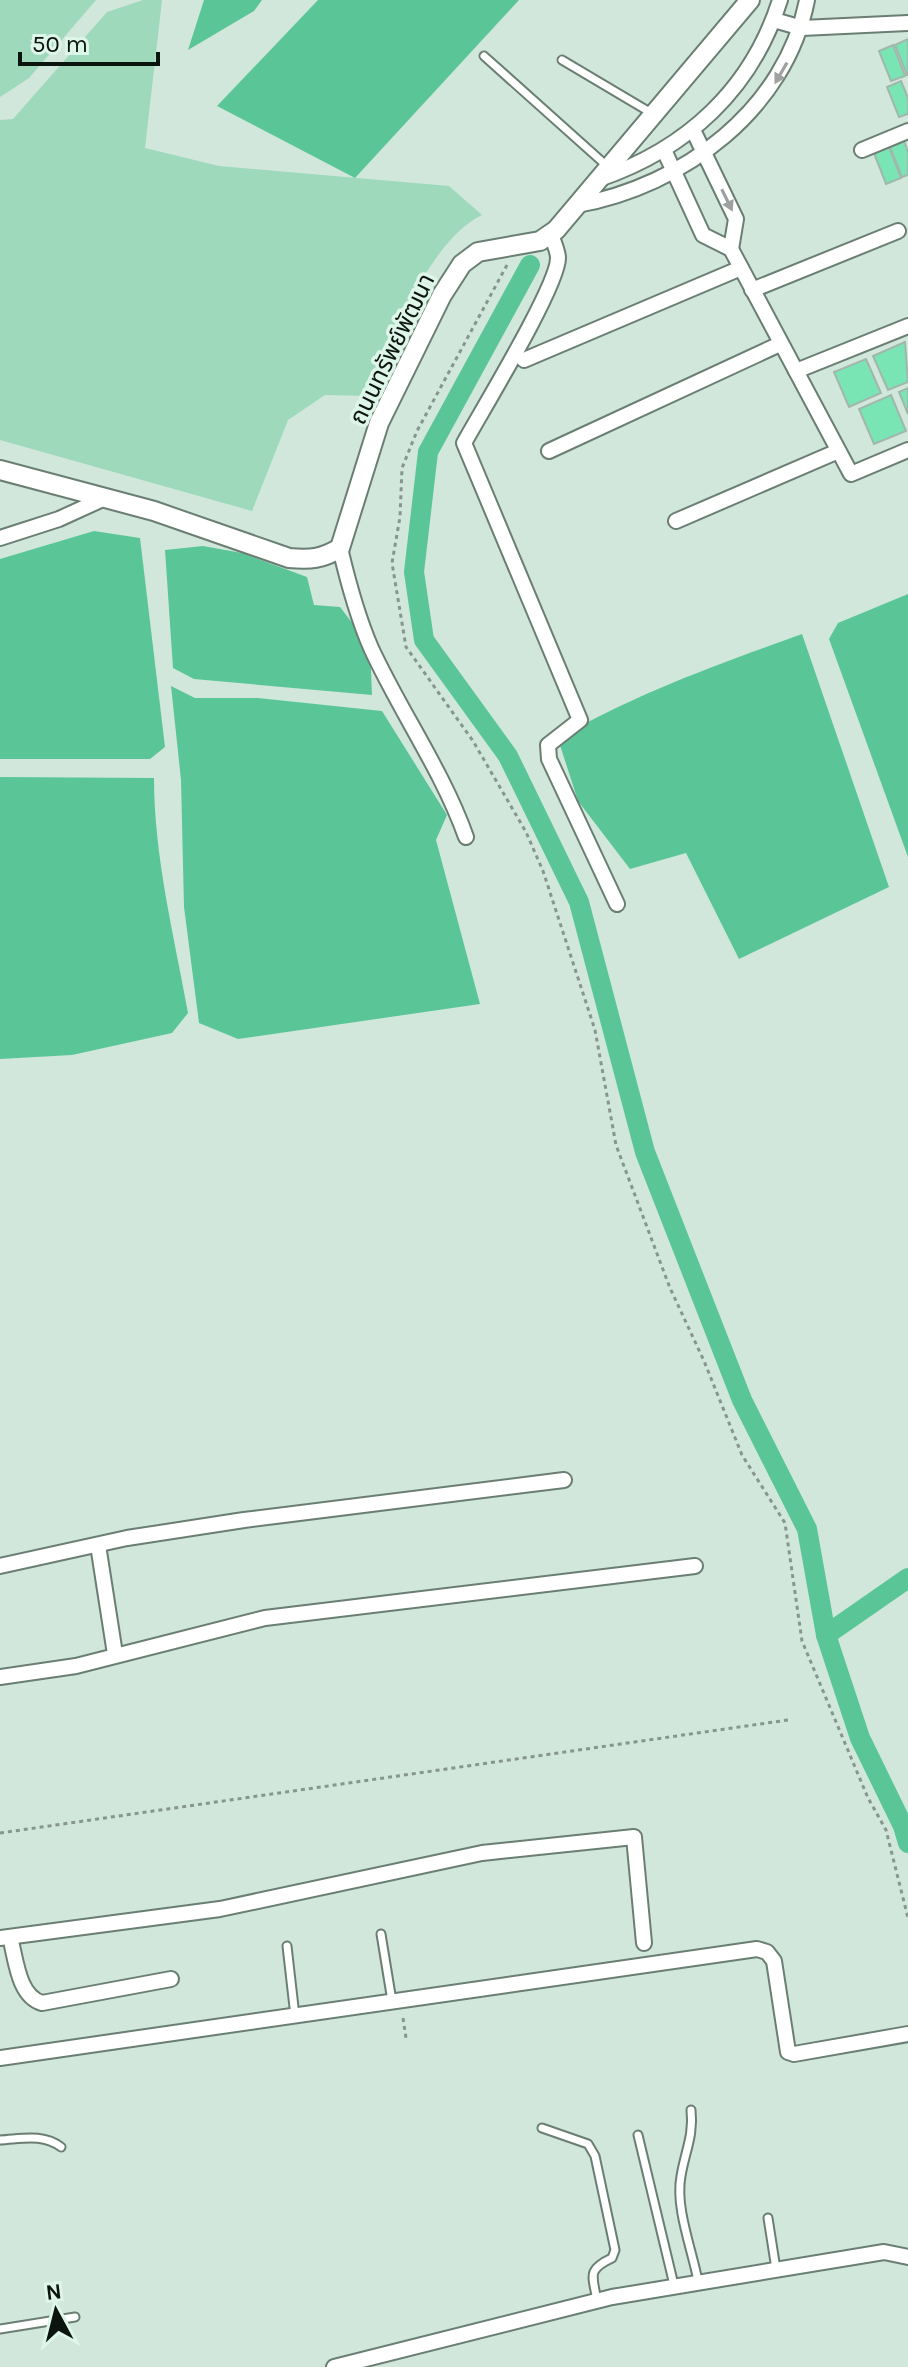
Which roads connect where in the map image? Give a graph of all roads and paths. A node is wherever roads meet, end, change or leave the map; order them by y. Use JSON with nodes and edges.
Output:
{"nodes":[{"id":1,"x":750,"y":0,"type":"edge"},
{"id":2,"x":780,"y":0,"type":"edge"},
{"id":3,"x":807,"y":0,"type":"edge"},
{"id":4,"x":774,"y":20,"type":"junction"},
{"id":5,"x":908,"y":23,"type":"edge"},
{"id":6,"x":802,"y":28,"type":"junction"},
{"id":7,"x":484,"y":56,"type":"dead end"},
{"id":8,"x":562,"y":60,"type":"dead end"},
{"id":9,"x":654,"y":114,"type":"junction"},
{"id":10,"x":693,"y":130,"type":"junction"},
{"id":11,"x":908,"y":131,"type":"edge"},
{"id":12,"x":664,"y":150,"type":"junction"},
{"id":13,"x":862,"y":150,"type":"dead end"},
{"id":14,"x":704,"y":151,"type":"junction"},
{"id":15,"x":673,"y":171,"type":"junction"},
{"id":16,"x":604,"y":174,"type":"junction"},
{"id":17,"x":577,"y":205,"type":"junction"},
{"id":18,"x":898,"y":231,"type":"dead end"},
{"id":19,"x":551,"y":234,"type":"junction"},
{"id":20,"x":513,"y":246,"type":"junction"},
{"id":21,"x":731,"y":249,"type":"junction"},
{"id":22,"x":741,"y":268,"type":"junction"},
{"id":23,"x":752,"y":290,"type":"junction"},
{"id":24,"x":908,"y":326,"type":"edge"},
{"id":25,"x":780,"y":344,"type":"junction"},
{"id":26,"x":524,"y":360,"type":"dead end"},
{"id":27,"x":796,"y":371,"type":"junction"},
{"id":28,"x":908,"y":450,"type":"edge"},
{"id":29,"x":549,"y":451,"type":"dead end"},
{"id":30,"x":836,"y":452,"type":"junction"},
{"id":31,"x":0,"y":470,"type":"edge"},
{"id":32,"x":105,"y":498,"type":"junction"},
{"id":33,"x":676,"y":521,"type":"dead end"},
{"id":34,"x":0,"y":538,"type":"edge"},
{"id":35,"x":340,"y":548,"type":"junction"},
{"id":36,"x":466,"y":837,"type":"dead end"},
{"id":37,"x":617,"y":904,"type":"dead end"},
{"id":38,"x":564,"y":1480,"type":"dead end"},
{"id":39,"x":98,"y":1545,"type":"junction"},
{"id":40,"x":0,"y":1566,"type":"edge"},
{"id":41,"x":695,"y":1566,"type":"dead end"},
{"id":42,"x":115,"y":1654,"type":"junction"},
{"id":43,"x":0,"y":1677,"type":"edge"},
{"id":44,"x":788,"y":1720,"type":"dead end"},
{"id":45,"x":0,"y":1833,"type":"edge"},
{"id":46,"x":908,"y":1918,"type":"edge"},
{"id":47,"x":381,"y":1934,"type":"dead end"},
{"id":48,"x":5,"y":1937,"type":"edge"},
{"id":49,"x":644,"y":1943,"type":"dead end"},
{"id":50,"x":287,"y":1946,"type":"dead end"},
{"id":51,"x":171,"y":1979,"type":"dead end"},
{"id":52,"x":397,"y":2002,"type":"junction"},
{"id":53,"x":295,"y":2016,"type":"junction"},
{"id":54,"x":908,"y":2034,"type":"edge"},
{"id":55,"x":406,"y":2038,"type":"dead end"},
{"id":56,"x":0,"y":2058,"type":"edge"},
{"id":57,"x":691,"y":2110,"type":"dead end"},
{"id":58,"x":542,"y":2128,"type":"dead end"},
{"id":59,"x":638,"y":2135,"type":"dead end"},
{"id":60,"x":0,"y":2140,"type":"edge"},
{"id":61,"x":61,"y":2147,"type":"dead end"},
{"id":62,"x":768,"y":2218,"type":"dead end"},
{"id":63,"x":908,"y":2257,"type":"edge"},
{"id":64,"x":776,"y":2269,"type":"junction"},
{"id":65,"x":698,"y":2281,"type":"junction"},
{"id":66,"x":674,"y":2285,"type":"junction"},
{"id":67,"x":597,"y":2301,"type":"junction"},
{"id":68,"x":75,"y":2317,"type":"dead end"},
{"id":69,"x":0,"y":2329,"type":"edge"},
{"id":70,"x":334,"y":2367,"type":"edge"}],
"edges":[{"from":1,"to":9,"type":"street"},
{"from":2,"to":4,"type":"street"},
{"from":3,"to":6,"type":"street"},
{"from":4,"to":6,"type":"street"},
{"from":4,"to":10,"type":"street"},
{"from":5,"to":6,"type":"street"},
{"from":6,"to":14,"type":"street","one_way":true},
{"from":7,"to":16,"type":"lane"},
{"from":8,"to":9,"type":"lane"},
{"from":9,"to":16,"type":"street"},
{"from":10,"to":12,"type":"street"},
{"from":10,"to":14,"type":"street"},
{"from":11,"to":13,"type":"street"},
{"from":12,"to":15,"type":"street"},
{"from":12,"to":16,"type":"street"},
{"from":14,"to":15,"type":"street"},
{"from":14,"to":21,"type":"street","one_way":true},
{"from":15,"to":17,"type":"street"},
{"from":15,"to":21,"type":"street"},
{"from":16,"to":17,"type":"street"},
{"from":17,"to":19,"type":"street"},
{"from":18,"to":23,"type":"street"},
{"from":19,"to":20,"type":"street","name":"ถนนทรัพย์พัฒนา"},
{"from":19,"to":37,"type":"street"},
{"from":20,"to":35,"type":"street","name":"ถนนทรัพย์พัฒนา"},
{"from":20,"to":46,"type":"path"},
{"from":21,"to":22,"type":"street"},
{"from":22,"to":23,"type":"street"},
{"from":22,"to":26,"type":"street"},
{"from":23,"to":25,"type":"street"},
{"from":24,"to":27,"type":"street"},
{"from":25,"to":27,"type":"street"},
{"from":25,"to":29,"type":"street"},
{"from":27,"to":30,"type":"street"},
{"from":28,"to":30,"type":"street"},
{"from":30,"to":33,"type":"street"},
{"from":31,"to":32,"type":"street"},
{"from":32,"to":34,"type":"street"},
{"from":32,"to":35,"type":"street"},
{"from":35,"to":36,"type":"street"},
{"from":38,"to":39,"type":"street"},
{"from":39,"to":40,"type":"street"},
{"from":39,"to":42,"type":"street"},
{"from":41,"to":42,"type":"street"},
{"from":42,"to":43,"type":"street"},
{"from":44,"to":45,"type":"path"},
{"from":47,"to":52,"type":"lane"},
{"from":48,"to":49,"type":"street"},
{"from":48,"to":51,"type":"street"},
{"from":50,"to":53,"type":"lane"},
{"from":52,"to":53,"type":"street"},
{"from":52,"to":54,"type":"street"},
{"from":52,"to":55,"type":"path"},
{"from":53,"to":56,"type":"street"},
{"from":57,"to":65,"type":"lane"},
{"from":58,"to":67,"type":"lane"},
{"from":59,"to":66,"type":"lane"},
{"from":60,"to":61,"type":"lane"},
{"from":62,"to":64,"type":"lane"},
{"from":63,"to":64,"type":"street"},
{"from":64,"to":65,"type":"street"},
{"from":65,"to":66,"type":"street"},
{"from":66,"to":67,"type":"street"},
{"from":67,"to":70,"type":"street"},
{"from":68,"to":69,"type":"lane"}]}
